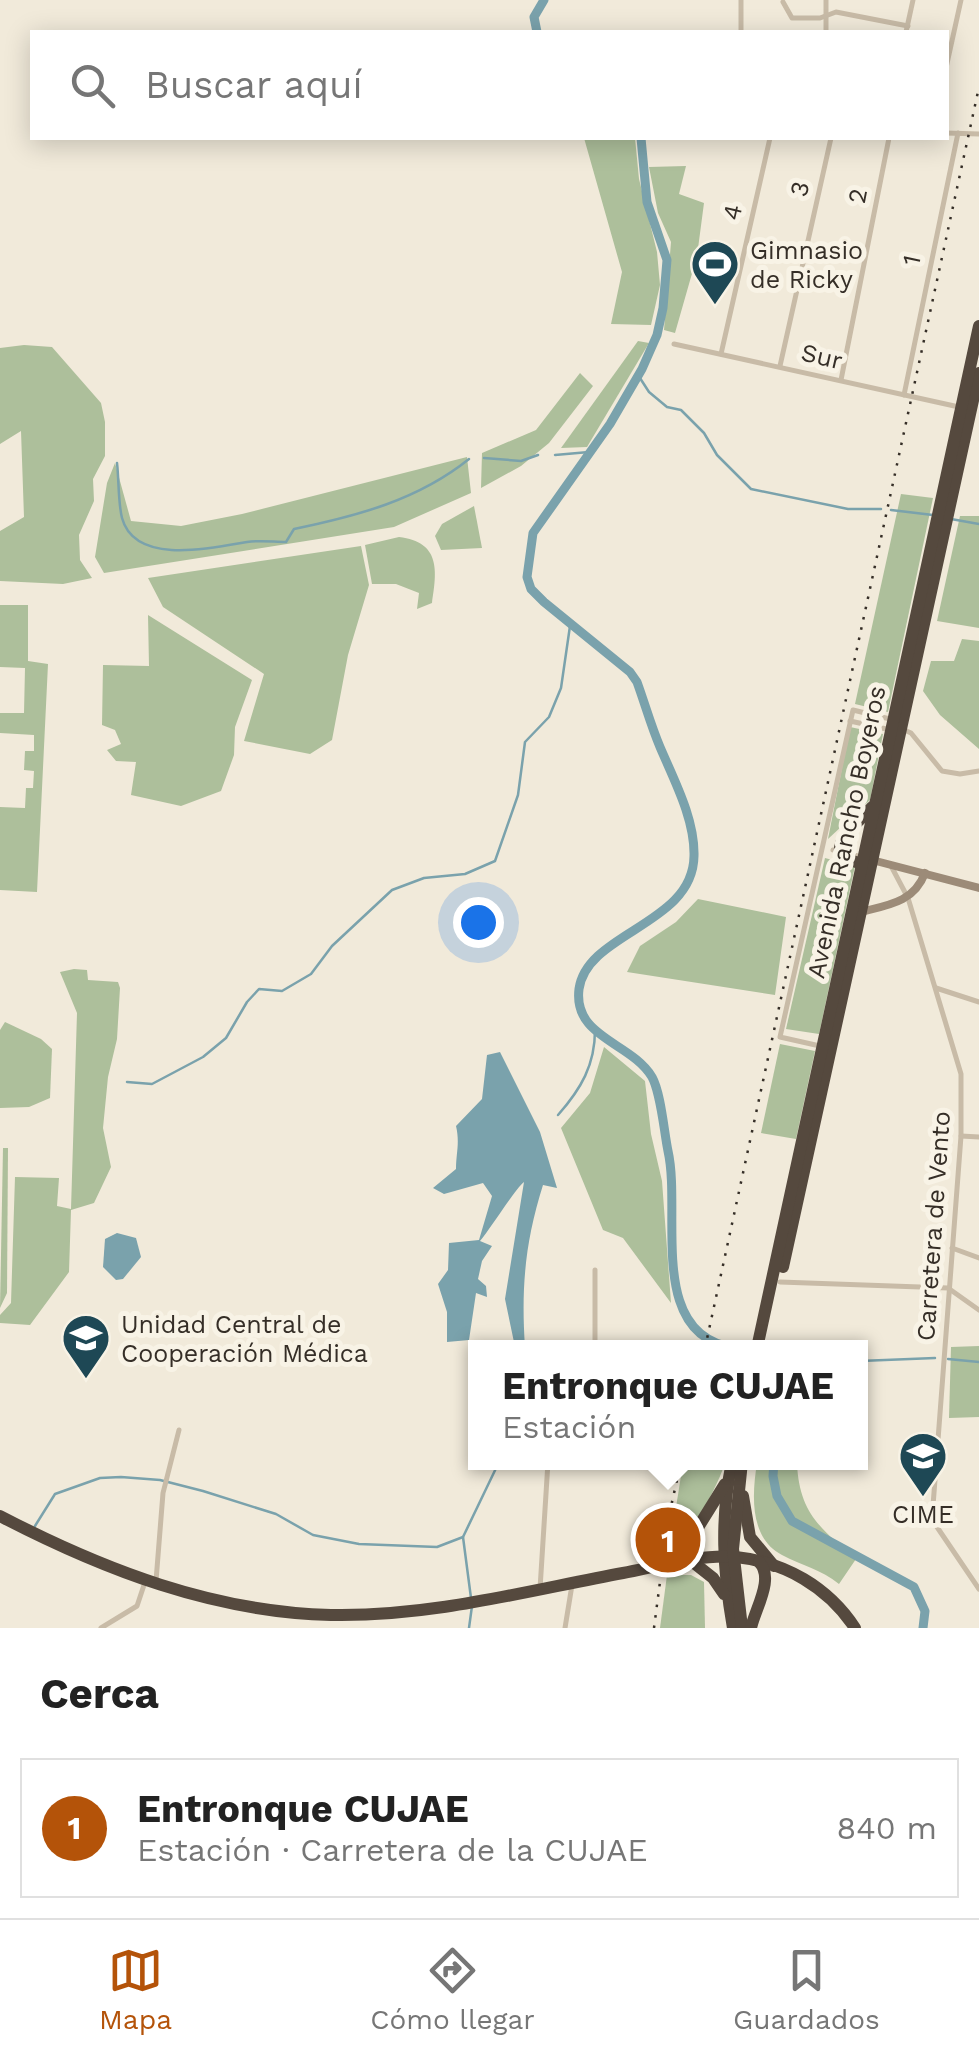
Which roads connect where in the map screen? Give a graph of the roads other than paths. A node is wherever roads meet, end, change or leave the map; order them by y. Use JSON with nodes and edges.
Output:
{"nodes":[{"id":1,"x":741,"y":0,"type":"edge"},
{"id":2,"x":826,"y":0,"type":"edge"},
{"id":3,"x":913,"y":0,"type":"edge"},
{"id":4,"x":962,"y":0,"type":"edge"},
{"id":5,"x":782,"y":2,"type":"edge"},
{"id":6,"x":826,"y":15,"type":"junction"},
{"id":7,"x":907,"y":29,"type":"edge"},
{"id":8,"x":742,"y":30,"type":"edge"},
{"id":9,"x":826,"y":30,"type":"edge"},
{"id":10,"x":949,"y":55,"type":"edge"},
{"id":11,"x":949,"y":133,"type":"edge"},
{"id":12,"x":958,"y":133,"type":"junction"},
{"id":13,"x":979,"y":134,"type":"edge"},
{"id":14,"x":770,"y":140,"type":"edge"},
{"id":15,"x":830,"y":140,"type":"edge"},
{"id":16,"x":889,"y":140,"type":"edge"},
{"id":17,"x":979,"y":326,"type":"edge"},
{"id":18,"x":674,"y":344,"type":"dead end"},
{"id":19,"x":721,"y":354,"type":"junction"},
{"id":20,"x":780,"y":366,"type":"junction"},
{"id":21,"x":979,"y":373,"type":"edge"},
{"id":22,"x":840,"y":380,"type":"junction"},
{"id":23,"x":904,"y":396,"type":"junction"},
{"id":24,"x":962,"y":408,"type":"junction"},
{"id":25,"x":944,"y":510,"type":"junction"},
{"id":26,"x":850,"y":721,"type":"junction"},
{"id":27,"x":895,"y":726,"type":"junction"},
{"id":28,"x":979,"y":771,"type":"edge"},
{"id":29,"x":875,"y":800,"type":"junction"},
{"id":30,"x":838,"y":852,"type":"junction"},
{"id":31,"x":823,"y":853,"type":"junction"},
{"id":32,"x":865,"y":860,"type":"junction"},
{"id":33,"x":890,"y":864,"type":"junction"},
{"id":34,"x":924,"y":872,"type":"junction"},
{"id":35,"x":979,"y":888,"type":"edge"},
{"id":36,"x":908,"y":898,"type":"junction"},
{"id":37,"x":861,"y":912,"type":"junction"},
{"id":38,"x":936,"y":988,"type":"junction"},
{"id":39,"x":979,"y":1002,"type":"edge"},
{"id":40,"x":822,"y":1047,"type":"junction"},
{"id":41,"x":961,"y":1136,"type":"junction"},
{"id":42,"x":979,"y":1137,"type":"edge"},
{"id":43,"x":952,"y":1248,"type":"junction"},
{"id":44,"x":979,"y":1258,"type":"edge"},
{"id":45,"x":595,"y":1270,"type":"dead end"},
{"id":46,"x":780,"y":1282,"type":"junction"},
{"id":47,"x":948,"y":1288,"type":"junction"},
{"id":48,"x":979,"y":1310,"type":"edge"},
{"id":49,"x":768,"y":1320,"type":"junction"},
{"id":50,"x":595,"y":1340,"type":"edge"},
{"id":51,"x":760,"y":1340,"type":"edge"},
{"id":52,"x":767,"y":1340,"type":"edge"},
{"id":53,"x":179,"y":1430,"type":"dead end"},
{"id":54,"x":547,"y":1470,"type":"edge"},
{"id":55,"x":734,"y":1470,"type":"edge"},
{"id":56,"x":736,"y":1470,"type":"edge"},
{"id":57,"x":737,"y":1470,"type":"edge"},
{"id":58,"x":0,"y":1516,"type":"edge"},
{"id":59,"x":687,"y":1545,"type":"junction"},
{"id":60,"x":728,"y":1557,"type":"junction"},
{"id":61,"x":690,"y":1561,"type":"junction"},
{"id":62,"x":759,"y":1562,"type":"junction"},
{"id":63,"x":670,"y":1564,"type":"junction"},
{"id":64,"x":782,"y":1570,"type":"junction"},
{"id":65,"x":150,"y":1582,"type":"junction"},
{"id":66,"x":572,"y":1582,"type":"junction"},
{"id":67,"x":540,"y":1589,"type":"junction"},
{"id":68,"x":763,"y":1589,"type":"junction"},
{"id":69,"x":979,"y":1589,"type":"edge"},
{"id":70,"x":735,"y":1626,"type":"edge"},
{"id":71,"x":101,"y":1628,"type":"edge"},
{"id":72,"x":565,"y":1628,"type":"edge"},
{"id":73,"x":750,"y":1628,"type":"edge"},
{"id":74,"x":855,"y":1628,"type":"edge"}],
"edges":[{"from":1,"to":8,"type":"street"},
{"from":2,"to":6,"type":"street"},
{"from":3,"to":7,"type":"street"},
{"from":4,"to":10,"type":"street"},
{"from":5,"to":6,"type":"street"},
{"from":6,"to":7,"type":"street"},
{"from":6,"to":9,"type":"street"},
{"from":11,"to":12,"type":"street"},
{"from":12,"to":13,"type":"street"},
{"from":12,"to":23,"type":"street","name":"1"},
{"from":14,"to":19,"type":"street","name":"4"},
{"from":15,"to":20,"type":"street","name":"3"},
{"from":16,"to":22,"type":"street","name":"2"},
{"from":17,"to":24,"type":"highway","name":"Avenida Rancho Boyeros"},
{"from":18,"to":19,"type":"street","name":"Sur"},
{"from":19,"to":20,"type":"street","name":"Sur"},
{"from":20,"to":22,"type":"street","name":"Sur"},
{"from":21,"to":25,"type":"highway","name":"Avenida Rancho Boyeros"},
{"from":22,"to":23,"type":"street","name":"Sur"},
{"from":23,"to":24,"type":"street","name":"Sur"},
{"from":24,"to":25,"type":"highway","name":"Avenida Rancho Boyeros"},
{"from":25,"to":27,"type":"highway","name":"Avenida Rancho Boyeros"},
{"from":26,"to":27,"type":"street"},
{"from":26,"to":27,"type":"street"},
{"from":26,"to":31,"type":"street"},
{"from":27,"to":28,"type":"street"},
{"from":27,"to":29,"type":"highway","name":"Avenida Rancho Boyeros"},
{"from":27,"to":32,"type":"highway","name":"Avenida Rancho Boyeros"},
{"from":29,"to":30,"type":"highway"},
{"from":29,"to":32,"type":"highway","name":"Avenida Rancho Boyeros"},
{"from":30,"to":31,"type":"street"},
{"from":30,"to":32,"type":"highway"},
{"from":31,"to":40,"type":"street"},
{"from":32,"to":33,"type":"street"},
{"from":32,"to":37,"type":"highway","name":"Avenida Rancho Boyeros"},
{"from":32,"to":40,"type":"highway","name":"Avenida Rancho Boyeros"},
{"from":33,"to":34,"type":"street"},
{"from":33,"to":36,"type":"street","name":"Carretera de Vento"},
{"from":34,"to":35,"type":"street"},
{"from":34,"to":36,"type":"street"},
{"from":36,"to":37,"type":"street"},
{"from":36,"to":38,"type":"street","name":"Carretera de Vento"},
{"from":37,"to":46,"type":"highway","name":"Avenida Rancho Boyeros"},
{"from":38,"to":39,"type":"street"},
{"from":38,"to":41,"type":"street","name":"Carretera de Vento"},
{"from":40,"to":49,"type":"highway","name":"Avenida Rancho Boyeros"},
{"from":41,"to":42,"type":"street"},
{"from":41,"to":43,"type":"street","name":"Carretera de Vento"},
{"from":43,"to":44,"type":"street"},
{"from":43,"to":47,"type":"street","name":"Carretera de Vento"},
{"from":45,"to":50,"type":"street"},
{"from":46,"to":47,"type":"street"},
{"from":46,"to":49,"type":"highway","name":"Avenida Rancho Boyeros"},
{"from":47,"to":48,"type":"street"},
{"from":47,"to":69,"type":"street","name":"Carretera de Vento"},
{"from":49,"to":51,"type":"highway","name":"Avenida Rancho Boyeros"},
{"from":49,"to":52,"type":"highway","name":"Avenida Rancho Boyeros"},
{"from":53,"to":65,"type":"street"},
{"from":54,"to":67,"type":"street"},
{"from":55,"to":59,"type":"highway"},
{"from":56,"to":60,"type":"highway"},
{"from":57,"to":64,"type":"highway"},
{"from":58,"to":65,"type":"highway"},
{"from":59,"to":61,"type":"highway"},
{"from":59,"to":63,"type":"highway"},
{"from":60,"to":61,"type":"highway"},
{"from":60,"to":62,"type":"highway"},
{"from":60,"to":70,"type":"highway"},
{"from":61,"to":63,"type":"highway"},
{"from":61,"to":70,"type":"highway"},
{"from":62,"to":64,"type":"highway"},
{"from":62,"to":68,"type":"highway"},
{"from":63,"to":66,"type":"highway"},
{"from":64,"to":68,"type":"highway"},
{"from":64,"to":74,"type":"highway"},
{"from":65,"to":67,"type":"highway"},
{"from":65,"to":71,"type":"street"},
{"from":66,"to":67,"type":"highway"},
{"from":66,"to":72,"type":"street"},
{"from":68,"to":73,"type":"highway"}]}
